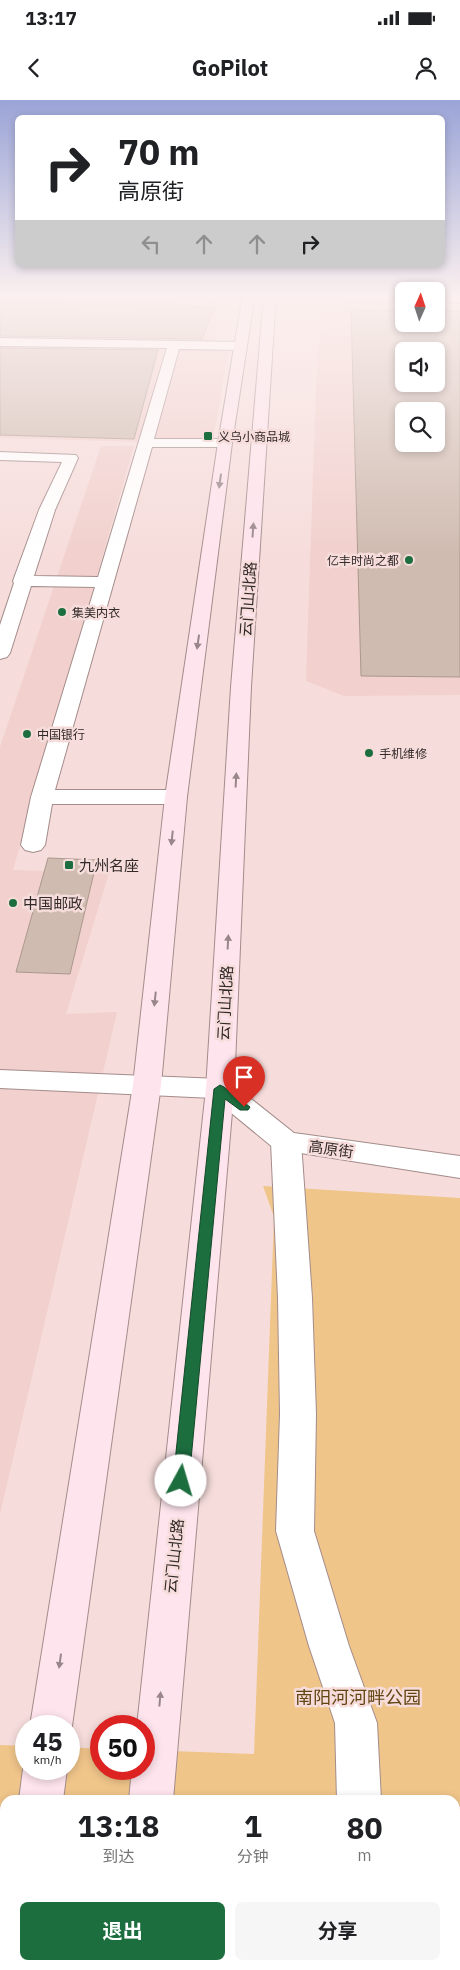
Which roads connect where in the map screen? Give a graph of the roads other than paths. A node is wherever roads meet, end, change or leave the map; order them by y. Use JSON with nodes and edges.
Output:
{"nodes":[{"id":1,"x":164,"y":381,"type":"edge"},
{"id":2,"x":235,"y":381,"type":"edge"},
{"id":3,"x":256,"y":381,"type":"edge"},
{"id":4,"x":225,"y":442,"type":"junction"},
{"id":5,"x":147,"y":443,"type":"junction"},
{"id":6,"x":0,"y":456,"type":"edge"},
{"id":7,"x":22,"y":581,"type":"junction"},
{"id":8,"x":105,"y":582,"type":"junction"},
{"id":9,"x":0,"y":653,"type":"edge"},
{"id":10,"x":42,"y":797,"type":"junction"},
{"id":11,"x":176,"y":797,"type":"junction"},
{"id":12,"x":33,"y":845,"type":"dead end"},
{"id":13,"x":0,"y":1079,"type":"edge"},
{"id":14,"x":147,"y":1084,"type":"junction"},
{"id":15,"x":220,"y":1089,"type":"junction"},
{"id":16,"x":286,"y":1142,"type":"junction"},
{"id":17,"x":460,"y":1167,"type":"edge"},
{"id":18,"x":53,"y":1715,"type":"edge"},
{"id":19,"x":44,"y":1780,"type":"edge"},
{"id":20,"x":42,"y":1795,"type":"edge"},
{"id":21,"x":151,"y":1795,"type":"edge"},
{"id":22,"x":359,"y":1795,"type":"edge"}],
"edges":[{"from":1,"to":5,"type":"street"},
{"from":2,"to":4,"type":"main road"},
{"from":15,"to":3,"type":"main road","name":"云门山北路","one_way":true},
{"from":4,"to":5,"type":"street"},
{"from":4,"to":11,"type":"main road","one_way":true},
{"from":5,"to":8,"type":"street"},
{"from":6,"to":7,"type":"street"},
{"from":7,"to":8,"type":"street"},
{"from":7,"to":9,"type":"street"},
{"from":8,"to":10,"type":"street"},
{"from":10,"to":11,"type":"street"},
{"from":10,"to":12,"type":"street"},
{"from":11,"to":14,"type":"main road","one_way":true},
{"from":13,"to":14,"type":"street"},
{"from":14,"to":15,"type":"street"},
{"from":14,"to":18,"type":"main road","one_way":true},
{"from":15,"to":16,"type":"street"},
{"from":21,"to":15,"type":"main road","name":"云门山北路","one_way":true},
{"from":16,"to":17,"type":"street","name":"高原街"},
{"from":16,"to":22,"type":"street"},
{"from":19,"to":20,"type":"main road"}]}
